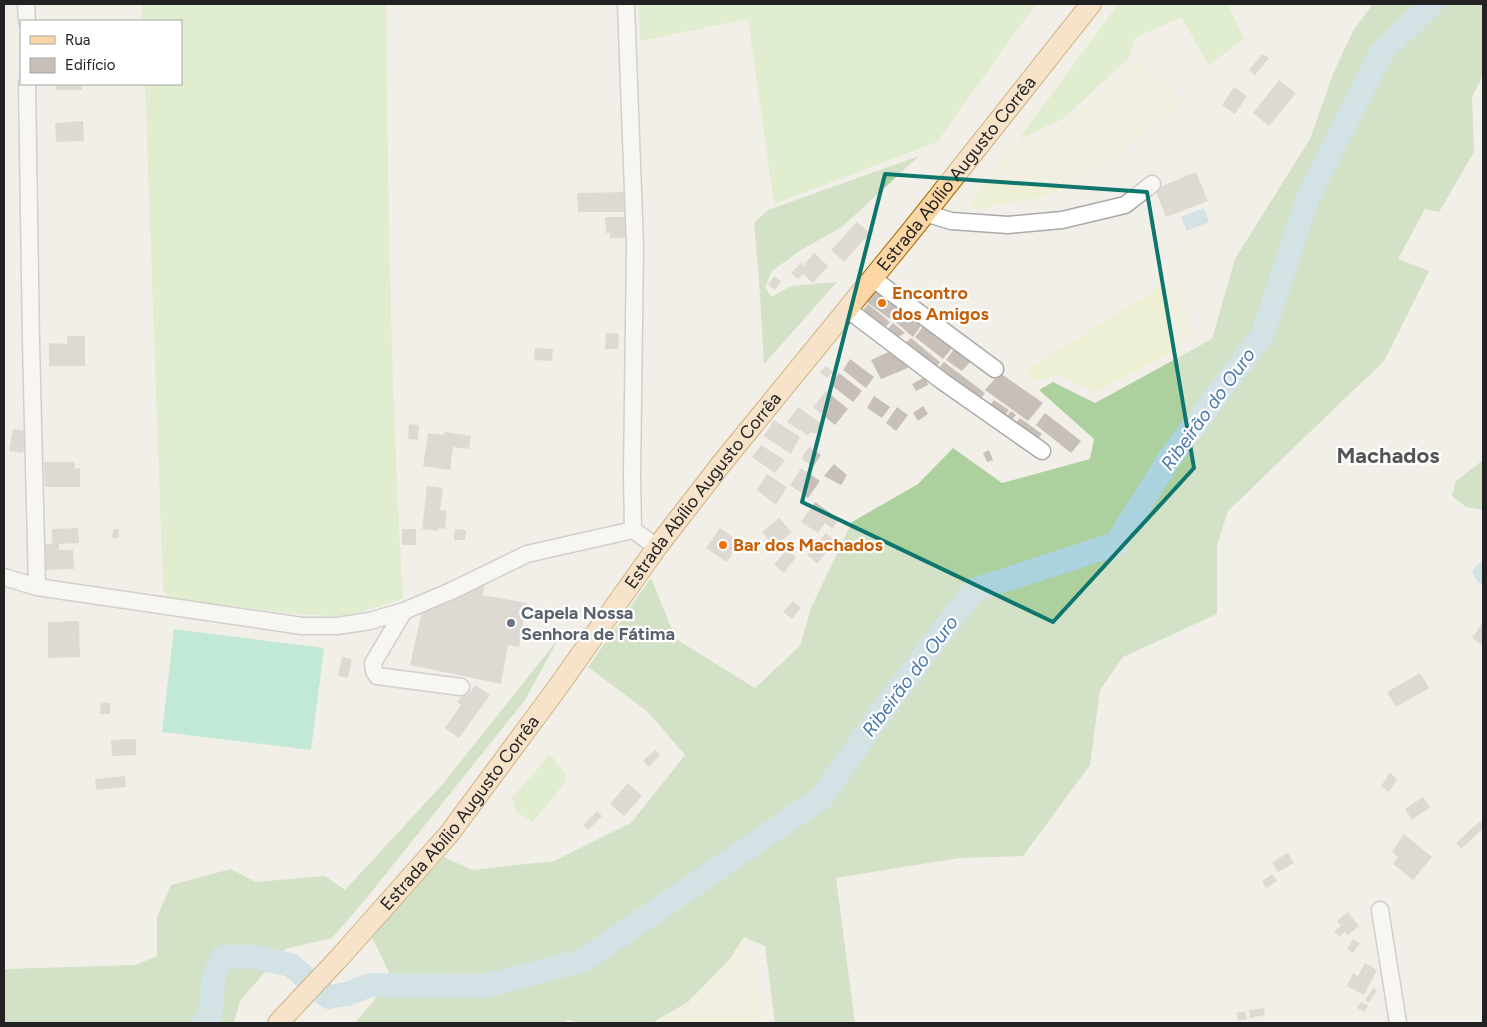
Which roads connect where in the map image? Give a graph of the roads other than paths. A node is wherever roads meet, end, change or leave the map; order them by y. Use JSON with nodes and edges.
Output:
{"nodes":[{"id":1,"x":26,"y":4,"type":"edge"},
{"id":2,"x":626,"y":4,"type":"edge"},
{"id":3,"x":1091,"y":4,"type":"edge"},
{"id":4,"x":27,"y":20,"type":"edge"},
{"id":5,"x":27,"y":85,"type":"edge"},
{"id":6,"x":1152,"y":184,"type":"dead end"},
{"id":7,"x":925,"y":213,"type":"junction"},
{"id":8,"x":872,"y":278,"type":"junction"},
{"id":9,"x":846,"y":310,"type":"junction"},
{"id":10,"x":995,"y":369,"type":"dead end"},
{"id":11,"x":1042,"y":451,"type":"dead end"},
{"id":12,"x":633,"y":530,"type":"junction"},
{"id":13,"x":658,"y":547,"type":"junction"},
{"id":14,"x":4,"y":577,"type":"edge"},
{"id":15,"x":37,"y":588,"type":"junction"},
{"id":16,"x":404,"y":611,"type":"junction"},
{"id":17,"x":461,"y":687,"type":"dead end"},
{"id":18,"x":1380,"y":910,"type":"dead end"},
{"id":19,"x":281,"y":1020,"type":"edge"},
{"id":20,"x":1398,"y":1023,"type":"edge"}],
"edges":[{"from":1,"to":4,"type":"street"},
{"from":2,"to":12,"type":"street"},
{"from":3,"to":7,"type":"main road","name":"Estrada Abílio Augusto Corrêa"},
{"from":5,"to":15,"type":"street"},
{"from":6,"to":7,"type":"street"},
{"from":7,"to":8,"type":"main road","name":"Estrada Abílio Augusto Corrêa"},
{"from":8,"to":9,"type":"main road","name":"Estrada Abílio Augusto Corrêa"},
{"from":8,"to":10,"type":"street"},
{"from":9,"to":11,"type":"street"},
{"from":9,"to":13,"type":"main road","name":"Estrada Abílio Augusto Corrêa"},
{"from":12,"to":13,"type":"street"},
{"from":12,"to":16,"type":"street"},
{"from":13,"to":19,"type":"main road","name":"Estrada Abílio Augusto Corrêa"},
{"from":14,"to":15,"type":"street"},
{"from":15,"to":16,"type":"street"},
{"from":16,"to":17,"type":"street"},
{"from":18,"to":20,"type":"street"}]}
